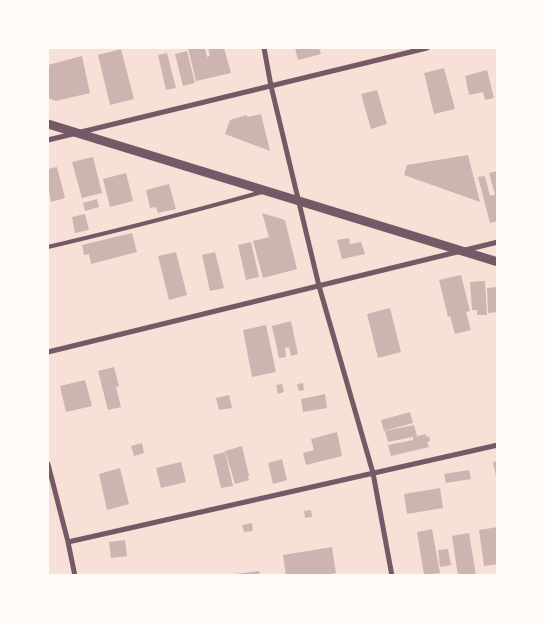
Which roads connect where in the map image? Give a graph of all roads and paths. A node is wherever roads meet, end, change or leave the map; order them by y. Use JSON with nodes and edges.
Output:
{"nodes":[{"id":1,"x":264,"y":48,"type":"edge"},
{"id":2,"x":427,"y":48,"type":"edge"},
{"id":3,"x":271,"y":86,"type":"junction"},
{"id":4,"x":48,"y":124,"type":"edge"},
{"id":5,"x":77,"y":133,"type":"junction"},
{"id":6,"x":48,"y":140,"type":"edge"},
{"id":7,"x":265,"y":191,"type":"junction"},
{"id":8,"x":299,"y":202,"type":"junction"},
{"id":9,"x":498,"y":242,"type":"edge"},
{"id":10,"x":48,"y":247,"type":"edge"},
{"id":11,"x":460,"y":251,"type":"junction"},
{"id":12,"x":498,"y":262,"type":"edge"},
{"id":13,"x":319,"y":286,"type":"junction"},
{"id":14,"x":48,"y":352,"type":"edge"},
{"id":15,"x":498,"y":445,"type":"edge"},
{"id":16,"x":48,"y":464,"type":"edge"},
{"id":17,"x":373,"y":473,"type":"junction"},
{"id":18,"x":68,"y":542,"type":"junction"},
{"id":19,"x":75,"y":576,"type":"edge"},
{"id":20,"x":392,"y":576,"type":"edge"}],
"edges":[{"from":1,"to":3,"type":"street"},
{"from":2,"to":3,"type":"street"},
{"from":3,"to":5,"type":"street"},
{"from":3,"to":8,"type":"street"},
{"from":4,"to":5,"type":"street"},
{"from":5,"to":6,"type":"street"},
{"from":5,"to":7,"type":"street"},
{"from":7,"to":8,"type":"street"},
{"from":7,"to":10,"type":"lane"},
{"from":8,"to":11,"type":"street"},
{"from":8,"to":13,"type":"street"},
{"from":9,"to":11,"type":"street"},
{"from":11,"to":12,"type":"street"},
{"from":11,"to":13,"type":"street"},
{"from":13,"to":14,"type":"street"},
{"from":13,"to":17,"type":"street"},
{"from":15,"to":17,"type":"street"},
{"from":16,"to":18,"type":"street"},
{"from":17,"to":18,"type":"street"},
{"from":17,"to":20,"type":"street"},
{"from":18,"to":19,"type":"street"}]}
